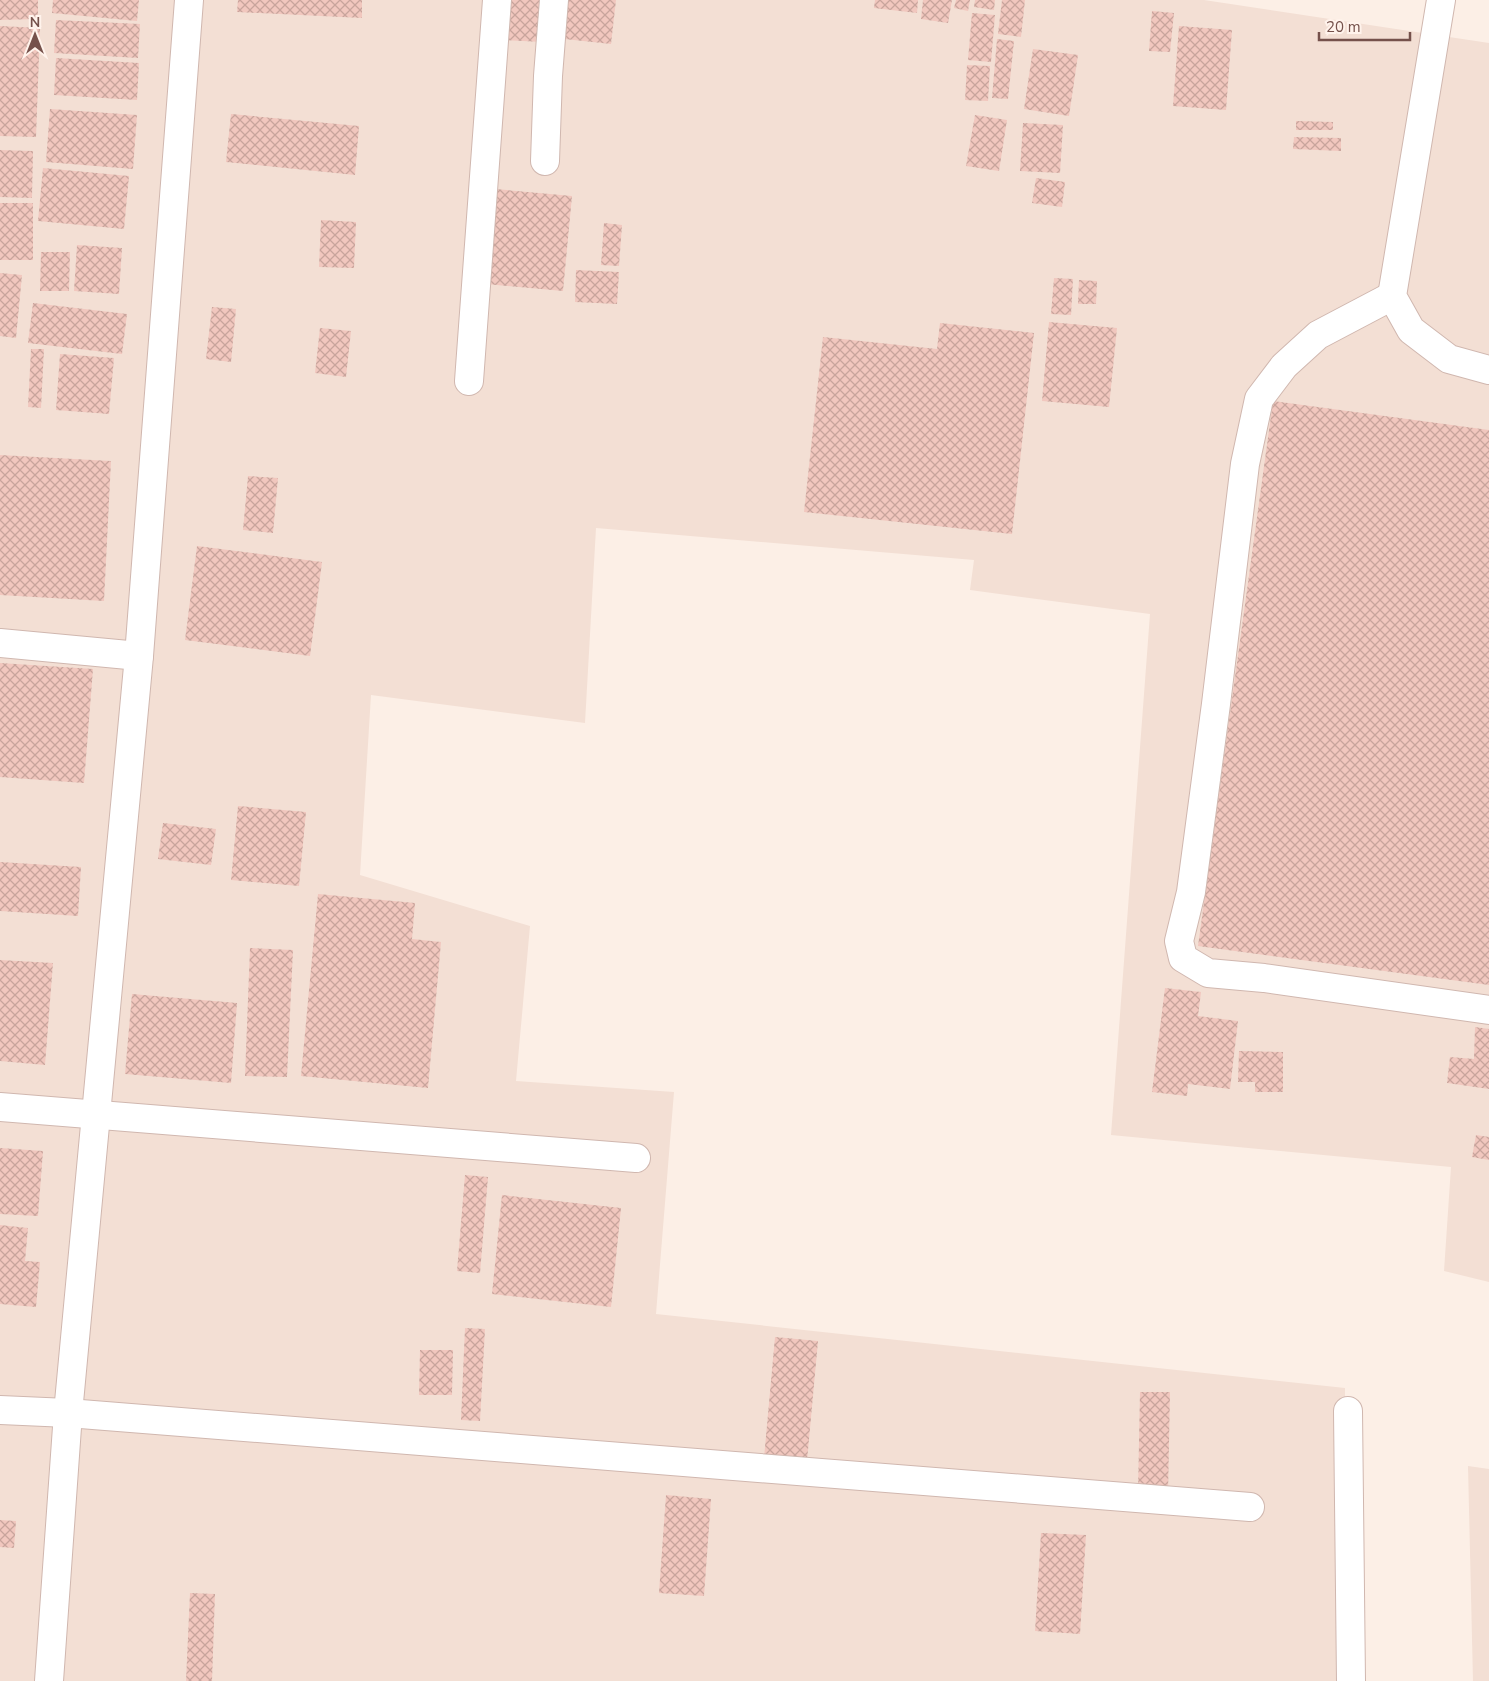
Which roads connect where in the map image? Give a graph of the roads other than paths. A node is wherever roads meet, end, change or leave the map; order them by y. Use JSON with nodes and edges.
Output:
{"nodes":[{"id":1,"x":189,"y":0,"type":"edge"},
{"id":2,"x":498,"y":0,"type":"edge"},
{"id":3,"x":554,"y":0,"type":"edge"},
{"id":4,"x":1441,"y":0,"type":"edge"},
{"id":5,"x":545,"y":161,"type":"dead end"},
{"id":6,"x":1392,"y":296,"type":"junction"},
{"id":7,"x":1489,"y":370,"type":"edge"},
{"id":8,"x":469,"y":381,"type":"dead end"},
{"id":9,"x":0,"y":643,"type":"edge"},
{"id":10,"x":139,"y":656,"type":"junction"},
{"id":11,"x":1489,"y":1010,"type":"edge"},
{"id":12,"x":0,"y":1107,"type":"edge"},
{"id":13,"x":95,"y":1116,"type":"junction"},
{"id":14,"x":636,"y":1158,"type":"dead end"},
{"id":15,"x":0,"y":1410,"type":"edge"},
{"id":16,"x":1348,"y":1411,"type":"dead end"},
{"id":17,"x":68,"y":1413,"type":"junction"},
{"id":18,"x":1250,"y":1508,"type":"dead end"},
{"id":19,"x":49,"y":1681,"type":"edge"},
{"id":20,"x":1351,"y":1681,"type":"edge"}],
"edges":[{"from":1,"to":10,"type":"street"},
{"from":2,"to":8,"type":"street"},
{"from":3,"to":5,"type":"street"},
{"from":4,"to":6,"type":"street"},
{"from":6,"to":7,"type":"street"},
{"from":6,"to":11,"type":"street"},
{"from":9,"to":10,"type":"street"},
{"from":10,"to":13,"type":"street"},
{"from":12,"to":13,"type":"street"},
{"from":13,"to":14,"type":"street"},
{"from":13,"to":17,"type":"street"},
{"from":15,"to":17,"type":"street"},
{"from":16,"to":20,"type":"street"},
{"from":17,"to":18,"type":"street"},
{"from":17,"to":19,"type":"street"}]}
